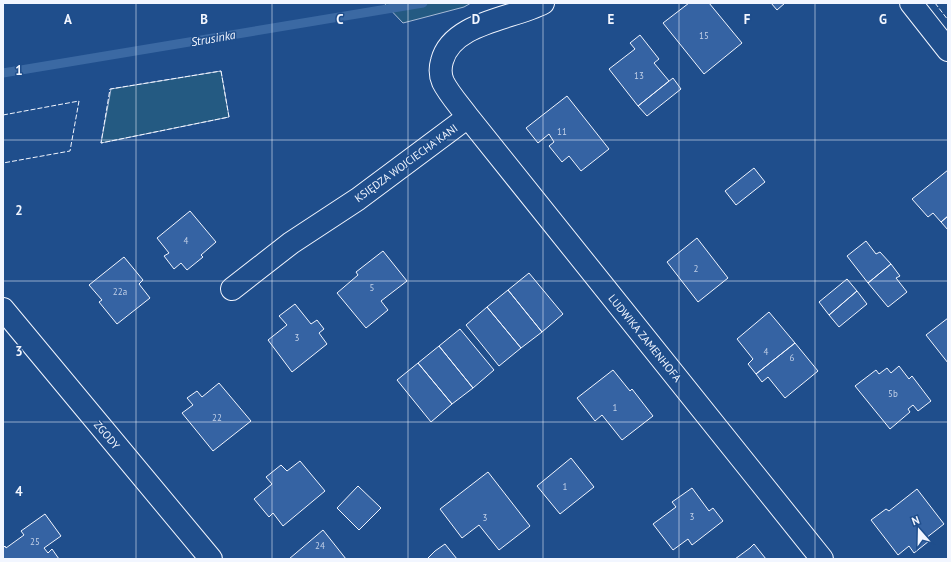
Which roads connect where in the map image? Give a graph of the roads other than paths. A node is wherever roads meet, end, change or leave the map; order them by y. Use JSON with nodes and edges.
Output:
{"nodes":[{"id":1,"x":543,"y":3,"type":"edge"},
{"id":2,"x":911,"y":3,"type":"edge"},
{"id":3,"x":948,"y":50,"type":"edge"},
{"id":4,"x":468,"y":117,"type":"junction"},
{"id":5,"x":232,"y":289,"type":"dead end"},
{"id":6,"x":3,"y":309,"type":"edge"},
{"id":7,"x":211,"y":559,"type":"edge"},
{"id":8,"x":822,"y":559,"type":"edge"}],
"edges":[{"from":1,"to":4,"type":"street","name":"KSIĘDZA WOJCIECHA KANI"},
{"from":2,"to":3,"type":"street"},
{"from":4,"to":5,"type":"street","name":"KSIĘDZA WOJCIECHA KANI"},
{"from":4,"to":8,"type":"street","name":"LUDWIKA ZAMENHOFA"},
{"from":6,"to":7,"type":"street","name":"ZGODY"}]}
